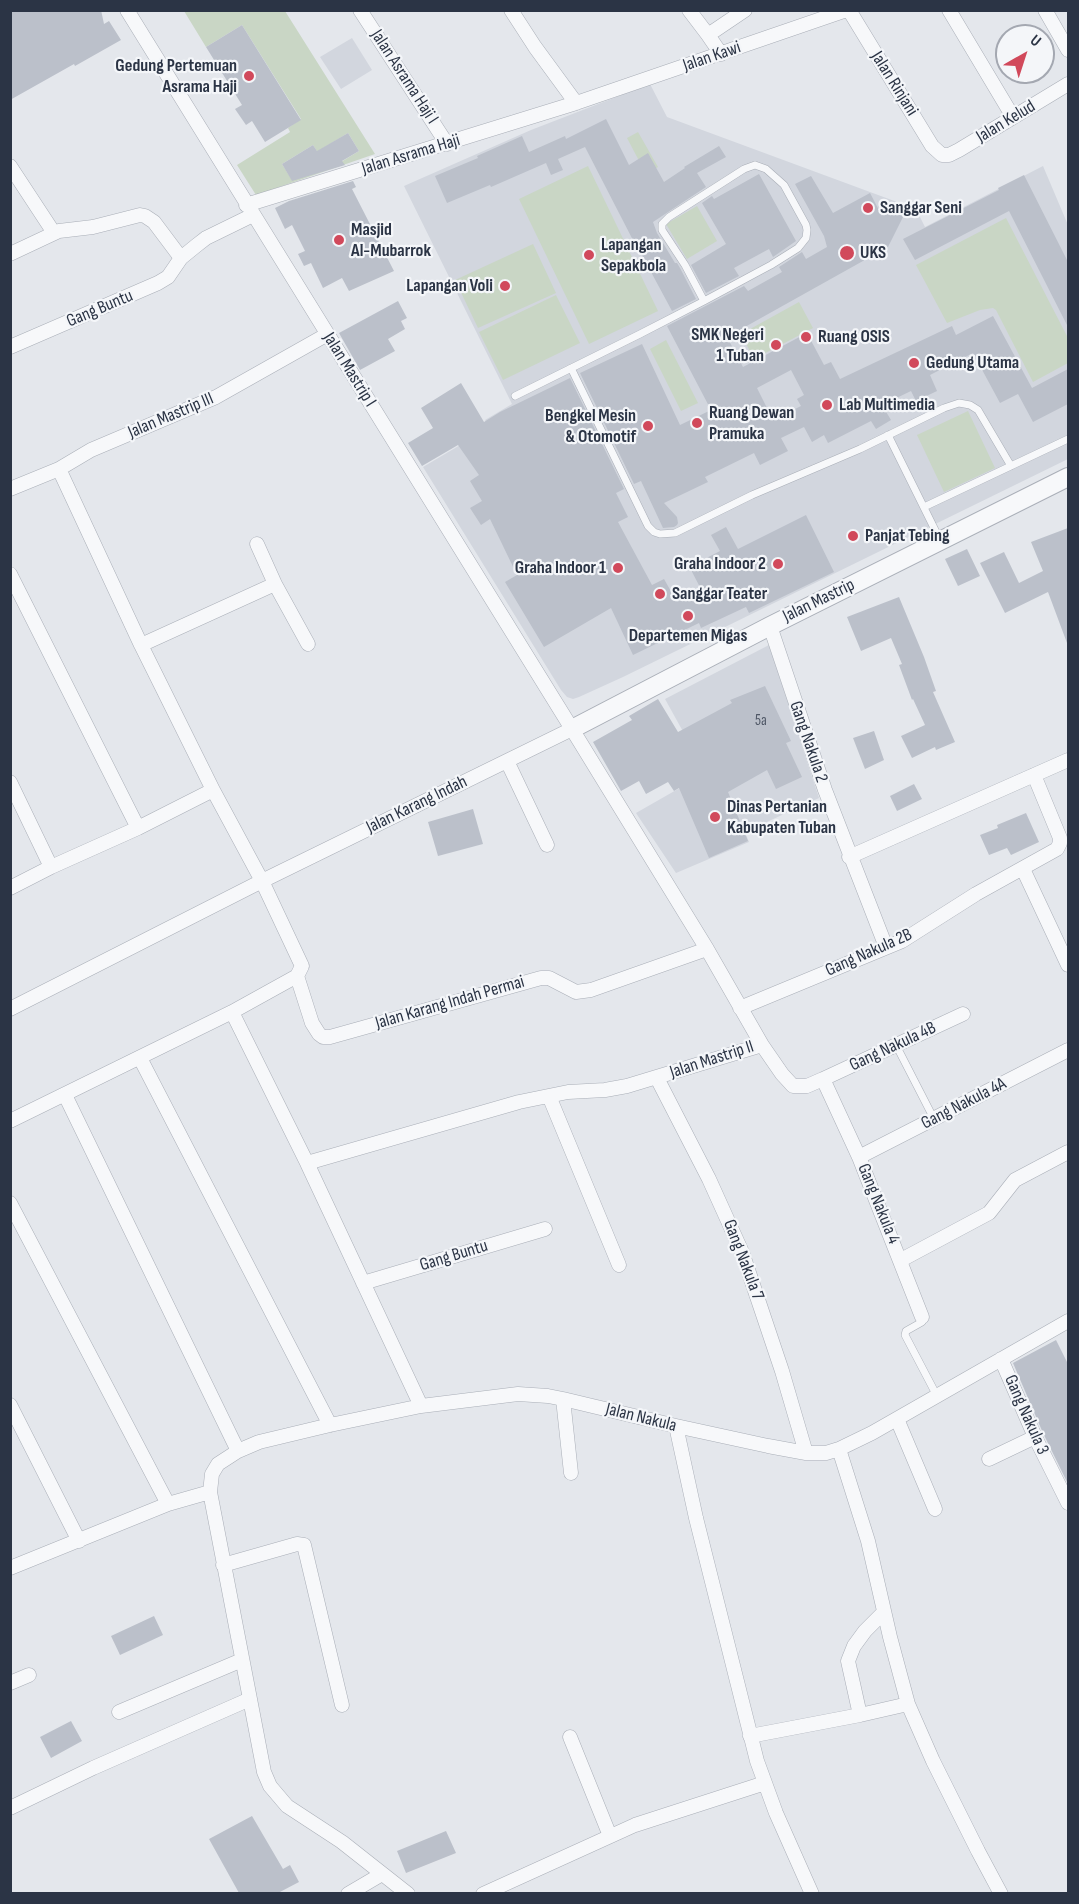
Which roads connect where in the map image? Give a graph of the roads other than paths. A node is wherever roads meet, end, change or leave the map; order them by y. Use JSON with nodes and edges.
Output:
{"nodes":[{"id":1,"x":127,"y":10,"type":"edge"},
{"id":2,"x":360,"y":10,"type":"edge"},
{"id":3,"x":511,"y":10,"type":"edge"},
{"id":4,"x":689,"y":10,"type":"edge"},
{"id":5,"x":745,"y":10,"type":"edge"},
{"id":6,"x":848,"y":10,"type":"edge"},
{"id":7,"x":949,"y":10,"type":"edge"},
{"id":8,"x":1045,"y":10,"type":"edge"},
{"id":9,"x":708,"y":35,"type":"junction"},
{"id":10,"x":1068,"y":50,"type":"edge"},
{"id":11,"x":721,"y":54,"type":"junction"},
{"id":12,"x":1068,"y":84,"type":"edge"},
{"id":13,"x":576,"y":103,"type":"junction"},
{"id":14,"x":1014,"y":117,"type":"junction"},
{"id":15,"x":447,"y":144,"type":"junction"},
{"id":16,"x":942,"y":155,"type":"joint"},
{"id":17,"x":10,"y":166,"type":"edge"},
{"id":18,"x":250,"y":210,"type":"junction"},
{"id":19,"x":54,"y":233,"type":"junction"},
{"id":20,"x":10,"y":254,"type":"edge"},
{"id":21,"x":181,"y":258,"type":"junction"},
{"id":22,"x":704,"y":301,"type":"junction"},
{"id":23,"x":326,"y":334,"type":"junction"},
{"id":24,"x":10,"y":347,"type":"edge"},
{"id":25,"x":571,"y":368,"type":"junction"},
{"id":26,"x":514,"y":396,"type":"dead end"},
{"id":27,"x":888,"y":435,"type":"junction"},
{"id":28,"x":1068,"y":439,"type":"edge"},
{"id":29,"x":1011,"y":466,"type":"junction"},
{"id":30,"x":59,"y":469,"type":"junction"},
{"id":31,"x":1068,"y":477,"type":"edge"},
{"id":32,"x":10,"y":489,"type":"edge"},
{"id":33,"x":924,"y":507,"type":"junction"},
{"id":34,"x":940,"y":541,"type":"junction"},
{"id":35,"x":258,"y":544,"type":"dead end"},
{"id":36,"x":10,"y":574,"type":"edge"},
{"id":37,"x":275,"y":584,"type":"junction"},
{"id":38,"x":770,"y":626,"type":"junction"},
{"id":39,"x":308,"y":644,"type":"dead end"},
{"id":40,"x":141,"y":645,"type":"junction"},
{"id":41,"x":572,"y":729,"type":"junction"},
{"id":42,"x":1068,"y":760,"type":"edge"},
{"id":43,"x":507,"y":761,"type":"junction"},
{"id":44,"x":1034,"y":775,"type":"junction"},
{"id":45,"x":10,"y":782,"type":"edge"},
{"id":46,"x":213,"y":790,"type":"junction"},
{"id":47,"x":138,"y":828,"type":"junction"},
{"id":48,"x":1064,"y":841,"type":"edge"},
{"id":49,"x":547,"y":845,"type":"dead end"},
{"id":50,"x":849,"y":857,"type":"junction"},
{"id":51,"x":51,"y":867,"type":"junction"},
{"id":52,"x":1023,"y":868,"type":"junction"},
{"id":53,"x":262,"y":881,"type":"junction"},
{"id":54,"x":10,"y":888,"type":"edge"},
{"id":55,"x":886,"y":947,"type":"junction"},
{"id":56,"x":707,"y":950,"type":"junction"},
{"id":57,"x":1068,"y":965,"type":"edge"},
{"id":58,"x":297,"y":976,"type":"junction"},
{"id":59,"x":740,"y":1008,"type":"junction"},
{"id":60,"x":10,"y":1009,"type":"edge"},
{"id":61,"x":232,"y":1012,"type":"junction"},
{"id":62,"x":963,"y":1014,"type":"dead end"},
{"id":63,"x":762,"y":1045,"type":"junction"},
{"id":64,"x":896,"y":1045,"type":"junction"},
{"id":65,"x":1068,"y":1050,"type":"edge"},
{"id":66,"x":140,"y":1058,"type":"junction"},
{"id":67,"x":657,"y":1078,"type":"junction"},
{"id":68,"x":823,"y":1079,"type":"junction"},
{"id":69,"x":65,"y":1095,"type":"junction"},
{"id":70,"x":549,"y":1096,"type":"junction"},
{"id":71,"x":934,"y":1119,"type":"junction"},
{"id":72,"x":10,"y":1121,"type":"edge"},
{"id":73,"x":1068,"y":1152,"type":"edge"},
{"id":74,"x":859,"y":1157,"type":"junction"},
{"id":75,"x":306,"y":1163,"type":"junction"},
{"id":76,"x":10,"y":1203,"type":"edge"},
{"id":77,"x":545,"y":1229,"type":"dead end"},
{"id":78,"x":901,"y":1260,"type":"junction"},
{"id":79,"x":619,"y":1265,"type":"dead end"},
{"id":80,"x":363,"y":1283,"type":"junction"},
{"id":81,"x":922,"y":1317,"type":"joint"},
{"id":82,"x":1068,"y":1321,"type":"edge"},
{"id":83,"x":1001,"y":1359,"type":"junction"},
{"id":84,"x":938,"y":1396,"type":"junction"},
{"id":85,"x":563,"y":1398,"type":"junction"},
{"id":86,"x":10,"y":1405,"type":"edge"},
{"id":87,"x":421,"y":1406,"type":"junction"},
{"id":88,"x":897,"y":1419,"type":"junction"},
{"id":89,"x":330,"y":1425,"type":"junction"},
{"id":90,"x":676,"y":1426,"type":"junction"},
{"id":91,"x":1035,"y":1437,"type":"junction"},
{"id":92,"x":839,"y":1449,"type":"junction"},
{"id":93,"x":238,"y":1451,"type":"junction"},
{"id":94,"x":806,"y":1453,"type":"junction"},
{"id":95,"x":989,"y":1459,"type":"dead end"},
{"id":96,"x":571,"y":1473,"type":"dead end"},
{"id":97,"x":210,"y":1492,"type":"junction"},
{"id":98,"x":1068,"y":1503,"type":"edge"},
{"id":99,"x":168,"y":1504,"type":"junction"},
{"id":100,"x":935,"y":1509,"type":"dead end"},
{"id":101,"x":79,"y":1541,"type":"junction"},
{"id":102,"x":223,"y":1565,"type":"junction"},
{"id":103,"x":10,"y":1568,"type":"edge"},
{"id":104,"x":884,"y":1612,"type":"junction"},
{"id":105,"x":242,"y":1660,"type":"junction"},
{"id":106,"x":29,"y":1675,"type":"dead end"},
{"id":107,"x":10,"y":1683,"type":"edge"},
{"id":108,"x":249,"y":1699,"type":"junction"},
{"id":109,"x":908,"y":1704,"type":"junction"},
{"id":110,"x":342,"y":1705,"type":"dead end"},
{"id":111,"x":119,"y":1713,"type":"dead end"},
{"id":112,"x":860,"y":1715,"type":"junction"},
{"id":113,"x":750,"y":1736,"type":"junction"},
{"id":114,"x":570,"y":1737,"type":"dead end"},
{"id":115,"x":765,"y":1783,"type":"junction"},
{"id":116,"x":10,"y":1808,"type":"edge"},
{"id":117,"x":610,"y":1836,"type":"junction"},
{"id":118,"x":382,"y":1874,"type":"junction"},
{"id":119,"x":348,"y":1893,"type":"edge"},
{"id":120,"x":408,"y":1893,"type":"edge"},
{"id":121,"x":483,"y":1893,"type":"edge"},
{"id":122,"x":812,"y":1893,"type":"edge"},
{"id":123,"x":1000,"y":1893,"type":"edge"}],
"edges":[{"from":1,"to":18,"type":"street","name":"Jalan Mastrip I"},
{"from":2,"to":15,"type":"street","name":"Jalan Asrama Haji I"},
{"from":3,"to":13,"type":"street"},
{"from":4,"to":9,"type":"street"},
{"from":5,"to":9,"type":"street"},
{"from":6,"to":11,"type":"street","name":"Jalan Kawi"},
{"from":6,"to":16,"type":"street","name":"Jalan Rinjani"},
{"from":7,"to":14,"type":"street"},
{"from":8,"to":10,"type":"street"},
{"from":9,"to":11,"type":"street"},
{"from":11,"to":13,"type":"street","name":"Jalan Kawi"},
{"from":12,"to":14,"type":"street","name":"Jalan Kelud"},
{"from":13,"to":15,"type":"street","name":"Jalan Asrama Haji"},
{"from":14,"to":16,"type":"street","name":"Jalan Kelud"},
{"from":15,"to":18,"type":"street","name":"Jalan Asrama Haji"},
{"from":17,"to":19,"type":"street"},
{"from":18,"to":21,"type":"street","name":"Jalan Asrama Haji"},
{"from":18,"to":23,"type":"street","name":"Jalan Mastrip I"},
{"from":19,"to":20,"type":"street"},
{"from":19,"to":21,"type":"street"},
{"from":21,"to":24,"type":"street","name":"Gang Buntu"},
{"from":22,"to":22,"type":"lane"},
{"from":22,"to":25,"type":"lane"},
{"from":23,"to":30,"type":"street","name":"Jalan Mastrip III"},
{"from":23,"to":41,"type":"street","name":"Jalan Mastrip I"},
{"from":25,"to":26,"type":"lane"},
{"from":25,"to":27,"type":"lane"},
{"from":27,"to":29,"type":"lane"},
{"from":27,"to":33,"type":"lane"},
{"from":28,"to":29,"type":"lane"},
{"from":29,"to":33,"type":"lane"},
{"from":30,"to":32,"type":"street","name":"Jalan Mastrip III"},
{"from":30,"to":40,"type":"street"},
{"from":31,"to":34,"type":"street","name":"Jalan Mastrip"},
{"from":33,"to":34,"type":"lane"},
{"from":34,"to":38,"type":"street","name":"Jalan Mastrip"},
{"from":35,"to":37,"type":"street"},
{"from":36,"to":47,"type":"street"},
{"from":37,"to":39,"type":"street"},
{"from":37,"to":40,"type":"street"},
{"from":38,"to":41,"type":"street","name":"Jalan Mastrip"},
{"from":38,"to":50,"type":"street","name":"Gang Nakula 2"},
{"from":40,"to":46,"type":"street"},
{"from":41,"to":43,"type":"street","name":"Jalan Karang Indah"},
{"from":41,"to":56,"type":"street","name":"Jalan Mastrip II"},
{"from":42,"to":44,"type":"street"},
{"from":43,"to":49,"type":"street"},
{"from":43,"to":53,"type":"street","name":"Jalan Karang Indah"},
{"from":44,"to":48,"type":"street","name":"Gang Nakula 2B"},
{"from":44,"to":50,"type":"street"},
{"from":45,"to":51,"type":"street"},
{"from":46,"to":47,"type":"street"},
{"from":46,"to":53,"type":"street"},
{"from":47,"to":51,"type":"street"},
{"from":48,"to":52,"type":"street","name":"Gang Nakula 2B"},
{"from":50,"to":55,"type":"street","name":"Gang Nakula 2"},
{"from":51,"to":54,"type":"street"},
{"from":52,"to":55,"type":"street","name":"Gang Nakula 2B"},
{"from":52,"to":57,"type":"street"},
{"from":53,"to":58,"type":"street"},
{"from":53,"to":60,"type":"street","name":"Jalan Karang Indah"},
{"from":55,"to":59,"type":"street","name":"Gang Nakula 2B"},
{"from":56,"to":58,"type":"street","name":"Jalan Karang Indah Permai"},
{"from":56,"to":59,"type":"street","name":"Jalan Mastrip II"},
{"from":58,"to":61,"type":"street"},
{"from":59,"to":63,"type":"street","name":"Jalan Mastrip II"},
{"from":61,"to":66,"type":"street"},
{"from":61,"to":75,"type":"street"},
{"from":62,"to":64,"type":"street","name":"Gang Nakula 4B"},
{"from":63,"to":67,"type":"street","name":"Jalan Mastrip II"},
{"from":63,"to":68,"type":"street"},
{"from":64,"to":68,"type":"street","name":"Gang Nakula 4B"},
{"from":64,"to":71,"type":"lane"},
{"from":65,"to":71,"type":"street","name":"Gang Nakula 4A"},
{"from":66,"to":69,"type":"street"},
{"from":66,"to":89,"type":"street"},
{"from":67,"to":70,"type":"street","name":"Jalan Mastrip II"},
{"from":67,"to":94,"type":"street","name":"Gang Nakula 7"},
{"from":68,"to":74,"type":"street","name":"Gang Nakula 4"},
{"from":69,"to":72,"type":"street"},
{"from":69,"to":93,"type":"street"},
{"from":70,"to":75,"type":"street","name":"Jalan Mastrip II"},
{"from":70,"to":79,"type":"street"},
{"from":71,"to":74,"type":"street","name":"Gang Nakula 4A"},
{"from":73,"to":78,"type":"street"},
{"from":74,"to":78,"type":"street","name":"Gang Nakula 4"},
{"from":75,"to":80,"type":"street"},
{"from":76,"to":99,"type":"street"},
{"from":77,"to":80,"type":"street","name":"Gang Buntu"},
{"from":78,"to":81,"type":"street","name":"Gang Nakula 4"},
{"from":80,"to":87,"type":"street"},
{"from":81,"to":84,"type":"lane","name":"Gang Nakula 4"},
{"from":82,"to":83,"type":"street","name":"Jalan Nakula"},
{"from":83,"to":84,"type":"street","name":"Jalan Nakula"},
{"from":83,"to":91,"type":"street","name":"Gang Nakula 3"},
{"from":84,"to":88,"type":"street","name":"Jalan Nakula"},
{"from":85,"to":87,"type":"street","name":"Jalan Nakula"},
{"from":85,"to":90,"type":"street","name":"Jalan Nakula"},
{"from":85,"to":96,"type":"street"},
{"from":86,"to":101,"type":"street"},
{"from":87,"to":89,"type":"street","name":"Jalan Nakula"},
{"from":88,"to":92,"type":"street","name":"Jalan Nakula"},
{"from":88,"to":100,"type":"street"},
{"from":89,"to":93,"type":"street","name":"Jalan Nakula"},
{"from":90,"to":94,"type":"street","name":"Jalan Nakula"},
{"from":90,"to":113,"type":"street"},
{"from":91,"to":95,"type":"street"},
{"from":91,"to":98,"type":"street","name":"Gang Nakula 3"},
{"from":92,"to":94,"type":"street","name":"Jalan Nakula"},
{"from":92,"to":104,"type":"street"},
{"from":93,"to":97,"type":"street","name":"Jalan Nakula"},
{"from":97,"to":99,"type":"street"},
{"from":97,"to":102,"type":"street"},
{"from":99,"to":101,"type":"street"},
{"from":101,"to":103,"type":"street"},
{"from":102,"to":105,"type":"street"},
{"from":102,"to":110,"type":"street"},
{"from":104,"to":109,"type":"street"},
{"from":104,"to":112,"type":"street"},
{"from":105,"to":108,"type":"street"},
{"from":105,"to":111,"type":"street"},
{"from":106,"to":107,"type":"street"},
{"from":108,"to":116,"type":"street"},
{"from":108,"to":118,"type":"street"},
{"from":109,"to":112,"type":"street"},
{"from":109,"to":123,"type":"street"},
{"from":112,"to":113,"type":"street"},
{"from":113,"to":115,"type":"street"},
{"from":114,"to":117,"type":"street"},
{"from":115,"to":117,"type":"street"},
{"from":115,"to":122,"type":"street"},
{"from":117,"to":121,"type":"street"},
{"from":118,"to":119,"type":"street"},
{"from":118,"to":120,"type":"street"}]}
